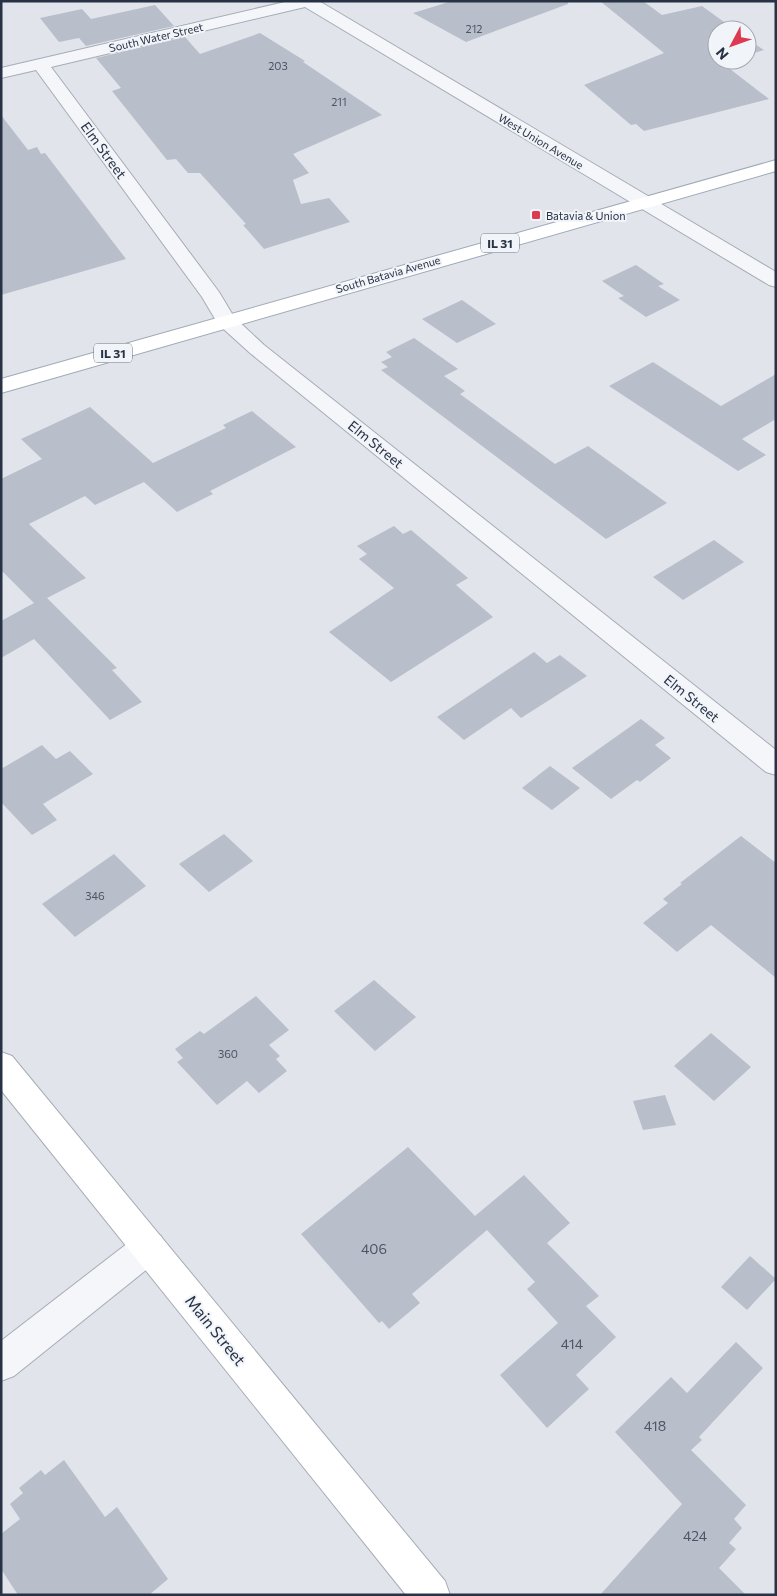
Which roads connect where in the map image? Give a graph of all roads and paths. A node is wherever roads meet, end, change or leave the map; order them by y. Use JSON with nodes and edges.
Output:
{"nodes":[{"id":1,"x":308,"y":2,"type":"edge"},
{"id":2,"x":40,"y":64,"type":"junction"},
{"id":3,"x":1,"y":73,"type":"edge"},
{"id":4,"x":776,"y":165,"type":"edge"},
{"id":5,"x":643,"y":202,"type":"junction"},
{"id":6,"x":776,"y":281,"type":"edge"},
{"id":7,"x":225,"y":320,"type":"junction"},
{"id":8,"x":1,"y":386,"type":"edge"},
{"id":9,"x":776,"y":765,"type":"edge"},
{"id":10,"x":1,"y":1066,"type":"edge"},
{"id":11,"x":149,"y":1247,"type":"junction"},
{"id":12,"x":1,"y":1363,"type":"edge"},
{"id":13,"x":431,"y":1595,"type":"edge"}],
"edges":[{"from":1,"to":2,"type":"street","name":"South Water Street"},
{"from":1,"to":5,"type":"street","name":"West Union Avenue"},
{"from":2,"to":3,"type":"street","name":"South Water Street"},
{"from":2,"to":7,"type":"street","name":"Elm Street"},
{"from":4,"to":5,"type":"main road","name":"South Batavia Avenue","number":"IL 31"},
{"from":5,"to":6,"type":"street","name":"West Union Avenue"},
{"from":5,"to":7,"type":"main road","name":"South Batavia Avenue","number":"IL 31"},
{"from":7,"to":8,"type":"main road","name":"South Batavia Avenue","number":"IL 31"},
{"from":7,"to":9,"type":"street","name":"Elm Street"},
{"from":10,"to":11,"type":"main road","name":"Main Street"},
{"from":11,"to":12,"type":"street"},
{"from":11,"to":13,"type":"main road","name":"Main Street"}]}
